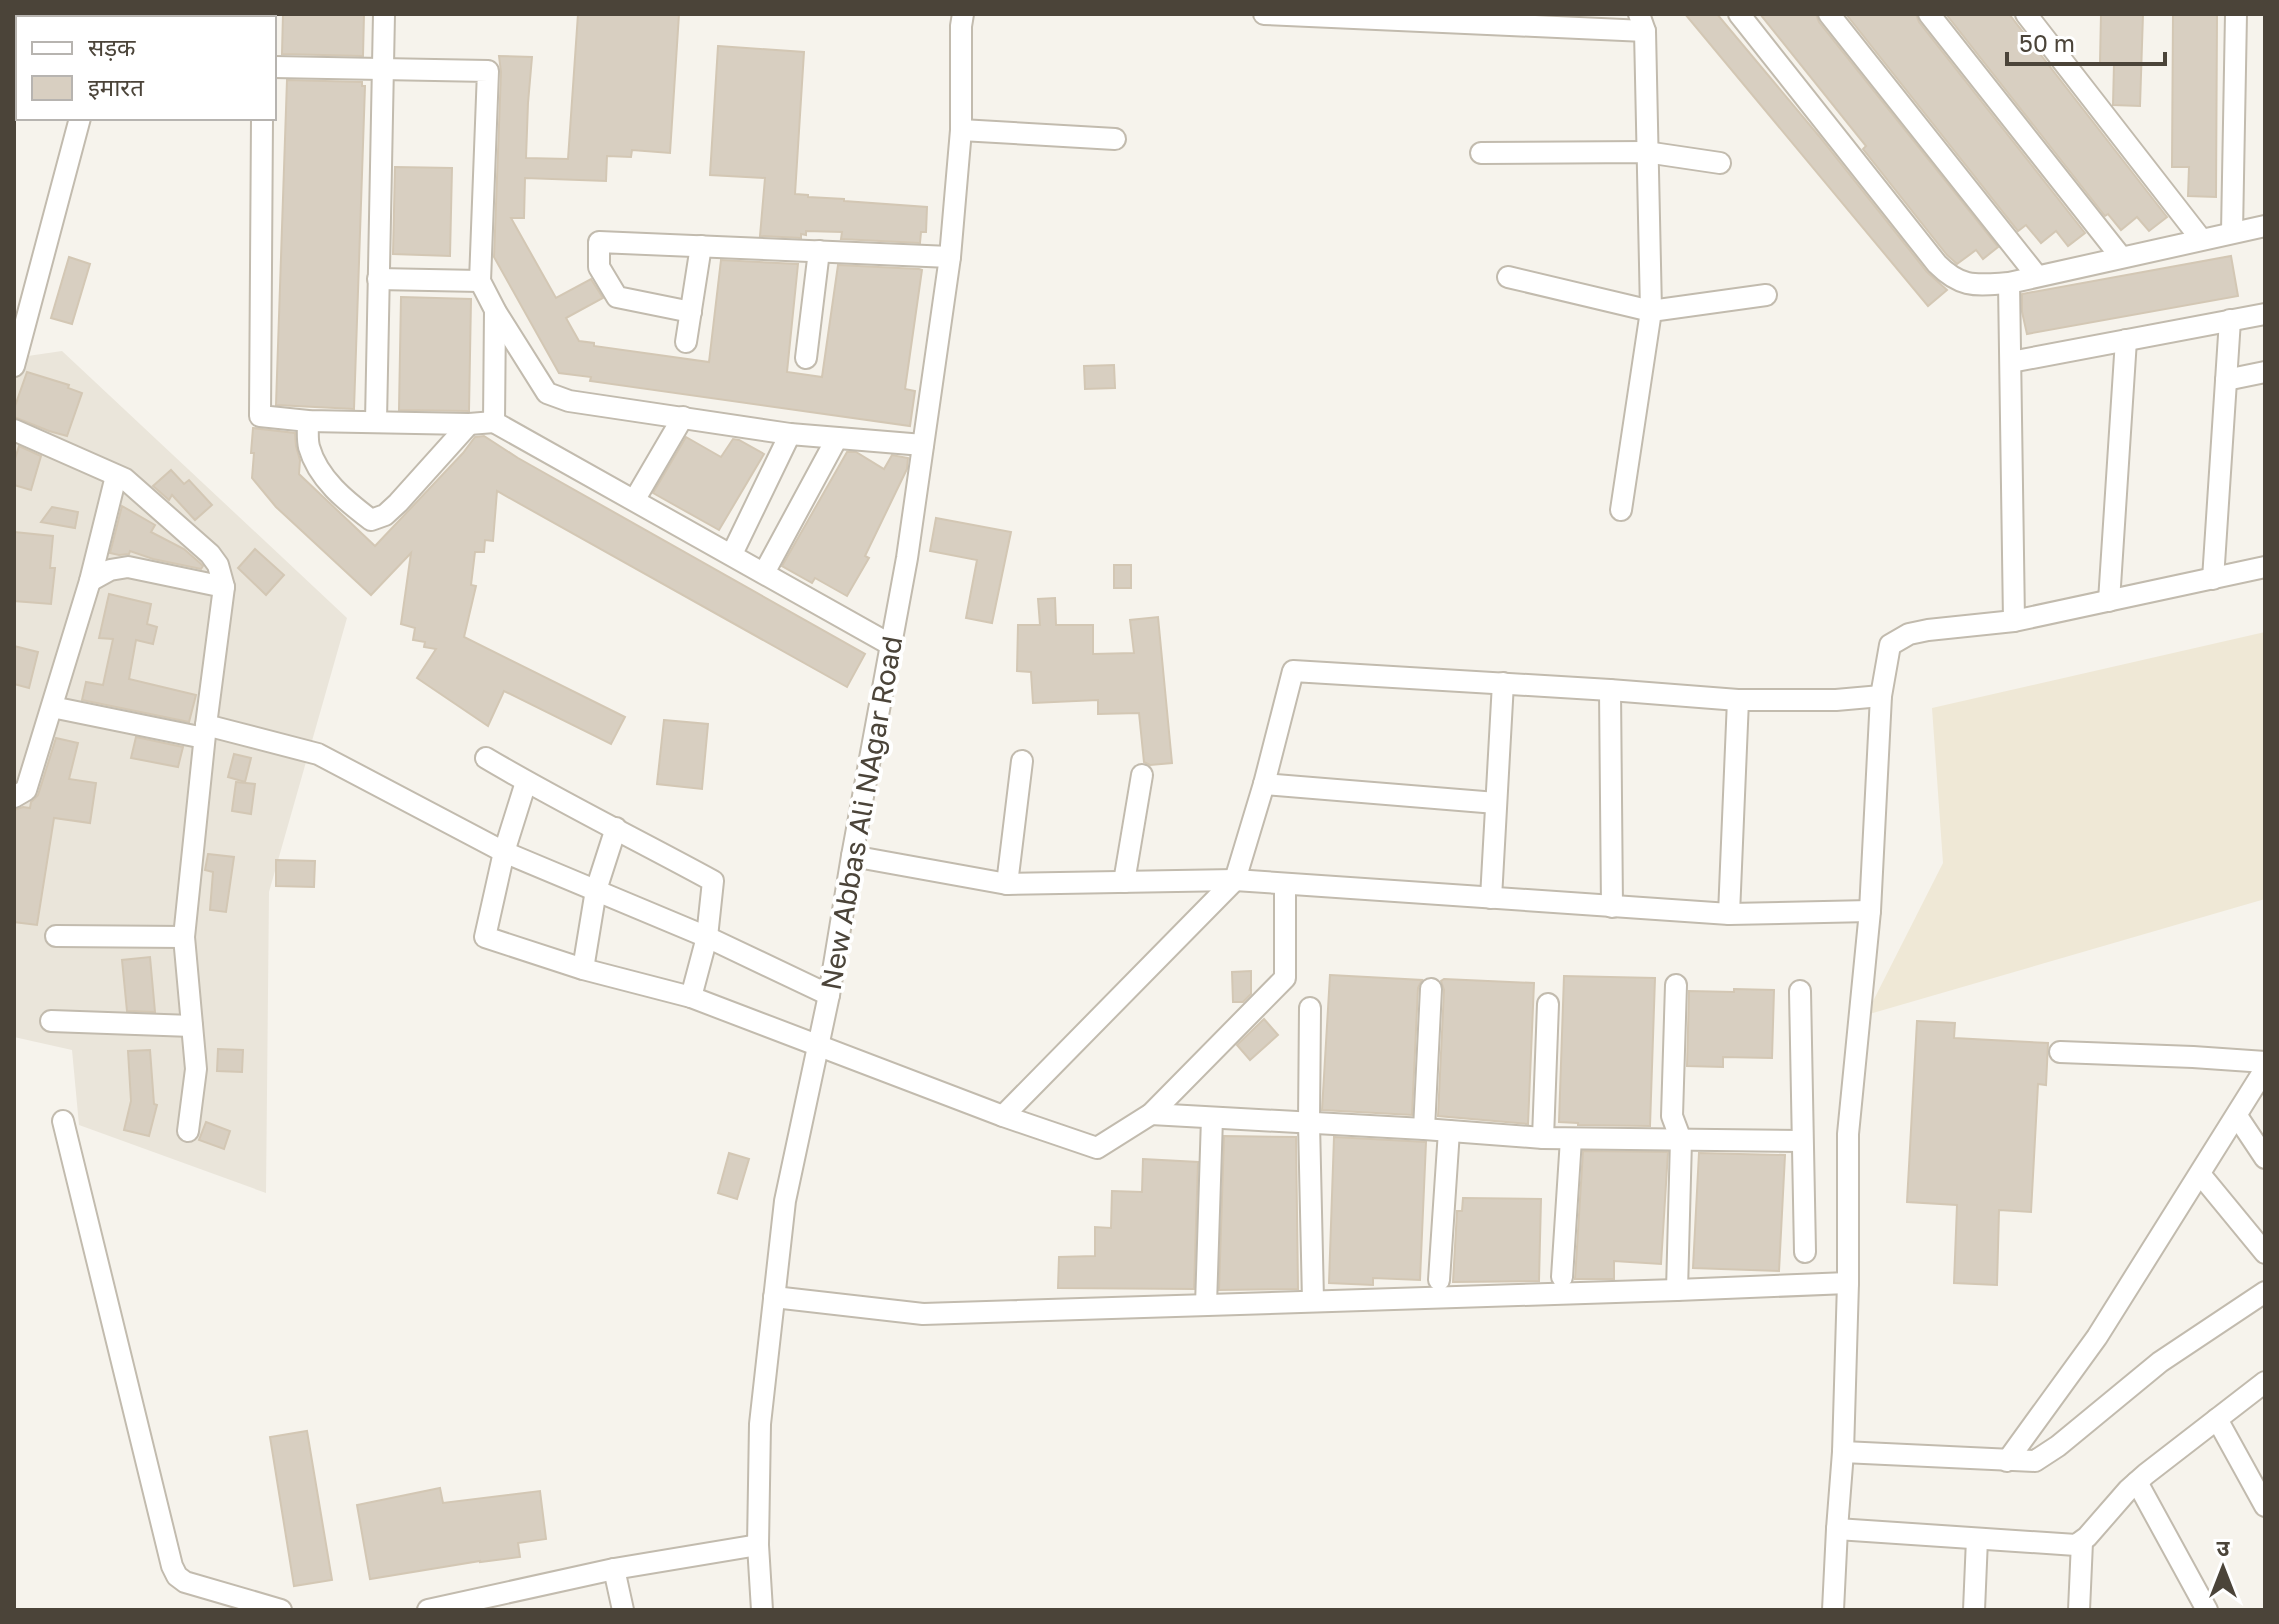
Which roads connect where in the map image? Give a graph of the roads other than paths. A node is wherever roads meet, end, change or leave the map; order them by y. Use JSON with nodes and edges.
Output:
{"nodes":[{"id":1,"x":384,"y":14,"type":"edge"},
{"id":2,"x":963,"y":14,"type":"edge"},
{"id":3,"x":1264,"y":14,"type":"edge"},
{"id":4,"x":1739,"y":14,"type":"edge"},
{"id":5,"x":1829,"y":14,"type":"edge"},
{"id":6,"x":1929,"y":14,"type":"edge"},
{"id":7,"x":2026,"y":14,"type":"edge"},
{"id":8,"x":2236,"y":14,"type":"edge"},
{"id":9,"x":1336,"y":16,"type":"edge"},
{"id":10,"x":1642,"y":23,"type":"edge"},
{"id":11,"x":276,"y":67,"type":"edge"},
{"id":12,"x":383,"y":68,"type":"junction"},
{"id":13,"x":79,"y":120,"type":"edge"},
{"id":14,"x":262,"y":120,"type":"edge"},
{"id":15,"x":961,"y":130,"type":"junction"},
{"id":16,"x":1115,"y":139,"type":"dead end"},
{"id":17,"x":1646,"y":152,"type":"junction"},
{"id":18,"x":1481,"y":153,"type":"dead end"},
{"id":19,"x":1720,"y":163,"type":"dead end"},
{"id":20,"x":2265,"y":226,"type":"edge"},
{"id":21,"x":2232,"y":232,"type":"junction"},
{"id":22,"x":2201,"y":239,"type":"junction"},
{"id":23,"x":701,"y":246,"type":"junction"},
{"id":24,"x":819,"y":251,"type":"junction"},
{"id":25,"x":950,"y":257,"type":"junction"},
{"id":26,"x":2121,"y":257,"type":"junction"},
{"id":27,"x":2037,"y":276,"type":"junction"},
{"id":28,"x":1508,"y":277,"type":"dead end"},
{"id":29,"x":378,"y":279,"type":"junction"},
{"id":30,"x":480,"y":281,"type":"junction"},
{"id":31,"x":2009,"y":283,"type":"junction"},
{"id":32,"x":1766,"y":295,"type":"dead end"},
{"id":33,"x":495,"y":310,"type":"junction"},
{"id":34,"x":1651,"y":311,"type":"junction"},
{"id":35,"x":691,"y":312,"type":"junction"},
{"id":36,"x":2265,"y":314,"type":"edge"},
{"id":37,"x":2230,"y":320,"type":"junction"},
{"id":38,"x":2126,"y":340,"type":"junction"},
{"id":39,"x":686,"y":342,"type":"dead end"},
{"id":40,"x":806,"y":358,"type":"dead end"},
{"id":41,"x":2011,"y":362,"type":"junction"},
{"id":42,"x":14,"y":366,"type":"edge"},
{"id":43,"x":2265,"y":372,"type":"edge"},
{"id":44,"x":2226,"y":380,"type":"junction"},
{"id":45,"x":683,"y":417,"type":"junction"},
{"id":46,"x":308,"y":421,"type":"junction"},
{"id":47,"x":376,"y":421,"type":"junction"},
{"id":48,"x":494,"y":422,"type":"junction"},
{"id":49,"x":469,"y":424,"type":"junction"},
{"id":50,"x":14,"y":430,"type":"edge"},
{"id":51,"x":790,"y":434,"type":"junction"},
{"id":52,"x":837,"y":438,"type":"junction"},
{"id":53,"x":923,"y":445,"type":"junction"},
{"id":54,"x":116,"y":476,"type":"junction"},
{"id":55,"x":635,"y":499,"type":"junction"},
{"id":56,"x":1621,"y":510,"type":"dead end"},
{"id":57,"x":732,"y":554,"type":"junction"},
{"id":58,"x":2265,"y":567,"type":"edge"},
{"id":59,"x":764,"y":573,"type":"junction"},
{"id":60,"x":2213,"y":579,"type":"junction"},
{"id":61,"x":90,"y":581,"type":"junction"},
{"id":62,"x":224,"y":587,"type":"junction"},
{"id":63,"x":2109,"y":601,"type":"junction"},
{"id":64,"x":2014,"y":621,"type":"junction"},
{"id":65,"x":891,"y":645,"type":"junction"},
{"id":66,"x":1503,"y":683,"type":"junction"},
{"id":67,"x":1610,"y":690,"type":"junction"},
{"id":68,"x":1881,"y":696,"type":"junction"},
{"id":69,"x":1738,"y":700,"type":"junction"},
{"id":70,"x":52,"y":707,"type":"junction"},
{"id":71,"x":205,"y":731,"type":"junction"},
{"id":72,"x":486,"y":758,"type":"dead end"},
{"id":73,"x":1022,"y":761,"type":"dead end"},
{"id":74,"x":1142,"y":775,"type":"dead end"},
{"id":75,"x":526,"y":782,"type":"junction"},
{"id":76,"x":1264,"y":784,"type":"junction"},
{"id":77,"x":14,"y":797,"type":"edge"},
{"id":78,"x":1496,"y":803,"type":"junction"},
{"id":79,"x":616,"y":828,"type":"junction"},
{"id":80,"x":504,"y":852,"type":"junction"},
{"id":81,"x":852,"y":856,"type":"junction"},
{"id":82,"x":1235,"y":880,"type":"junction"},
{"id":83,"x":1124,"y":882,"type":"junction"},
{"id":84,"x":1007,"y":884,"type":"junction"},
{"id":85,"x":1285,"y":884,"type":"junction"},
{"id":86,"x":596,"y":890,"type":"junction"},
{"id":87,"x":1491,"y":898,"type":"junction"},
{"id":88,"x":1612,"y":907,"type":"junction"},
{"id":89,"x":1870,"y":911,"type":"junction"},
{"id":90,"x":1729,"y":914,"type":"junction"},
{"id":91,"x":56,"y":936,"type":"dead end"},
{"id":92,"x":184,"y":937,"type":"junction"},
{"id":93,"x":707,"y":937,"type":"junction"},
{"id":94,"x":583,"y":969,"type":"junction"},
{"id":95,"x":1676,"y":985,"type":"dead end"},
{"id":96,"x":1431,"y":989,"type":"dead end"},
{"id":97,"x":1800,"y":991,"type":"dead end"},
{"id":98,"x":829,"y":995,"type":"junction"},
{"id":99,"x":691,"y":997,"type":"junction"},
{"id":100,"x":1548,"y":1004,"type":"dead end"},
{"id":101,"x":1310,"y":1008,"type":"dead end"},
{"id":102,"x":51,"y":1021,"type":"dead end"},
{"id":103,"x":192,"y":1026,"type":"junction"},
{"id":104,"x":819,"y":1044,"type":"junction"},
{"id":105,"x":2060,"y":1052,"type":"dead end"},
{"id":106,"x":2265,"y":1062,"type":"edge"},
{"id":107,"x":2265,"y":1069,"type":"edge"},
{"id":108,"x":1151,"y":1114,"type":"junction"},
{"id":109,"x":1003,"y":1116,"type":"junction"},
{"id":110,"x":2237,"y":1116,"type":"junction"},
{"id":111,"x":1212,"y":1118,"type":"junction"},
{"id":112,"x":63,"y":1121,"type":"dead end"},
{"id":113,"x":1309,"y":1123,"type":"junction"},
{"id":114,"x":1424,"y":1129,"type":"junction"},
{"id":115,"x":188,"y":1131,"type":"dead end"},
{"id":116,"x":1449,"y":1131,"type":"junction"},
{"id":117,"x":1543,"y":1138,"type":"junction"},
{"id":118,"x":1571,"y":1139,"type":"junction"},
{"id":119,"x":1681,"y":1140,"type":"junction"},
{"id":120,"x":1802,"y":1141,"type":"junction"},
{"id":121,"x":2265,"y":1158,"type":"edge"},
{"id":122,"x":2200,"y":1174,"type":"junction"},
{"id":123,"x":1805,"y":1252,"type":"dead end"},
{"id":124,"x":2265,"y":1253,"type":"edge"},
{"id":125,"x":1562,"y":1277,"type":"dead end"},
{"id":126,"x":1439,"y":1280,"type":"dead end"},
{"id":127,"x":1848,"y":1283,"type":"junction"},
{"id":128,"x":1677,"y":1290,"type":"junction"},
{"id":129,"x":2265,"y":1292,"type":"edge"},
{"id":130,"x":774,"y":1297,"type":"junction"},
{"id":131,"x":1313,"y":1300,"type":"junction"},
{"id":132,"x":1206,"y":1305,"type":"junction"},
{"id":133,"x":2265,"y":1382,"type":"edge"},
{"id":134,"x":2217,"y":1419,"type":"junction"},
{"id":135,"x":1843,"y":1452,"type":"junction"},
{"id":136,"x":2007,"y":1461,"type":"junction"},
{"id":137,"x":2137,"y":1482,"type":"junction"},
{"id":138,"x":2265,"y":1506,"type":"edge"},
{"id":139,"x":1837,"y":1529,"type":"junction"},
{"id":140,"x":1977,"y":1539,"type":"junction"},
{"id":141,"x":2082,"y":1542,"type":"junction"},
{"id":142,"x":758,"y":1545,"type":"junction"},
{"id":143,"x":614,"y":1569,"type":"junction"},
{"id":144,"x":524,"y":1600,"type":"edge"},
{"id":145,"x":463,"y":1606,"type":"edge"},
{"id":146,"x":281,"y":1610,"type":"edge"},
{"id":147,"x":428,"y":1610,"type":"edge"},
{"id":148,"x":623,"y":1610,"type":"edge"},
{"id":149,"x":762,"y":1610,"type":"edge"},
{"id":150,"x":1833,"y":1610,"type":"edge"},
{"id":151,"x":1974,"y":1610,"type":"edge"},
{"id":152,"x":2079,"y":1610,"type":"edge"},
{"id":153,"x":2207,"y":1610,"type":"edge"}],
"edges":[{"from":1,"to":12,"type":"street"},
{"from":2,"to":15,"type":"street","name":"New Abbas Ali NAgar Road"},
{"from":3,"to":9,"type":"street"},
{"from":4,"to":31,"type":"street"},
{"from":5,"to":27,"type":"street"},
{"from":6,"to":26,"type":"street"},
{"from":7,"to":22,"type":"street"},
{"from":8,"to":21,"type":"street"},
{"from":9,"to":10,"type":"street"},
{"from":10,"to":17,"type":"street"},
{"from":11,"to":12,"type":"street"},
{"from":12,"to":29,"type":"street"},
{"from":12,"to":30,"type":"street"},
{"from":13,"to":42,"type":"street"},
{"from":14,"to":46,"type":"street"},
{"from":15,"to":16,"type":"street"},
{"from":15,"to":25,"type":"street","name":"New Abbas Ali NAgar Road"},
{"from":17,"to":18,"type":"street"},
{"from":17,"to":19,"type":"street"},
{"from":17,"to":34,"type":"street"},
{"from":20,"to":21,"type":"street"},
{"from":21,"to":22,"type":"street"},
{"from":22,"to":26,"type":"street"},
{"from":23,"to":24,"type":"street"},
{"from":23,"to":35,"type":"street"},
{"from":23,"to":35,"type":"street"},
{"from":24,"to":25,"type":"street"},
{"from":24,"to":40,"type":"street"},
{"from":25,"to":53,"type":"street","name":"New Abbas Ali NAgar Road"},
{"from":26,"to":27,"type":"street"},
{"from":27,"to":31,"type":"street"},
{"from":28,"to":34,"type":"street"},
{"from":29,"to":30,"type":"street"},
{"from":29,"to":47,"type":"street"},
{"from":30,"to":33,"type":"street"},
{"from":31,"to":41,"type":"street"},
{"from":32,"to":34,"type":"street"},
{"from":33,"to":45,"type":"street"},
{"from":33,"to":48,"type":"street"},
{"from":34,"to":56,"type":"street"},
{"from":35,"to":39,"type":"street"},
{"from":36,"to":37,"type":"street"},
{"from":37,"to":38,"type":"street"},
{"from":37,"to":44,"type":"street"},
{"from":38,"to":41,"type":"street"},
{"from":38,"to":63,"type":"street"},
{"from":41,"to":64,"type":"street"},
{"from":43,"to":44,"type":"street"},
{"from":44,"to":60,"type":"street"},
{"from":45,"to":51,"type":"street"},
{"from":45,"to":55,"type":"street"},
{"from":46,"to":47,"type":"street"},
{"from":46,"to":49,"type":"street"},
{"from":47,"to":49,"type":"street"},
{"from":48,"to":49,"type":"street"},
{"from":48,"to":55,"type":"street"},
{"from":50,"to":54,"type":"street"},
{"from":51,"to":52,"type":"street"},
{"from":51,"to":57,"type":"street"},
{"from":52,"to":53,"type":"street"},
{"from":52,"to":59,"type":"street"},
{"from":53,"to":65,"type":"street","name":"New Abbas Ali NAgar Road"},
{"from":54,"to":61,"type":"street"},
{"from":54,"to":62,"type":"street"},
{"from":55,"to":57,"type":"street"},
{"from":57,"to":59,"type":"street"},
{"from":58,"to":60,"type":"street"},
{"from":59,"to":65,"type":"street"},
{"from":60,"to":63,"type":"street"},
{"from":61,"to":62,"type":"street"},
{"from":61,"to":70,"type":"street"},
{"from":62,"to":71,"type":"street"},
{"from":63,"to":64,"type":"street"},
{"from":64,"to":68,"type":"street"},
{"from":65,"to":81,"type":"street","name":"New Abbas Ali NAgar Road"},
{"from":66,"to":67,"type":"street"},
{"from":66,"to":76,"type":"street"},
{"from":66,"to":78,"type":"street"},
{"from":67,"to":69,"type":"street"},
{"from":67,"to":88,"type":"street"},
{"from":68,"to":69,"type":"street"},
{"from":68,"to":89,"type":"street"},
{"from":69,"to":90,"type":"street"},
{"from":70,"to":71,"type":"street"},
{"from":70,"to":77,"type":"street"},
{"from":71,"to":80,"type":"street"},
{"from":71,"to":92,"type":"street"},
{"from":72,"to":75,"type":"street"},
{"from":73,"to":84,"type":"street"},
{"from":74,"to":83,"type":"street"},
{"from":75,"to":79,"type":"street"},
{"from":75,"to":80,"type":"street"},
{"from":76,"to":78,"type":"street"},
{"from":76,"to":82,"type":"street"},
{"from":78,"to":87,"type":"street"},
{"from":79,"to":86,"type":"street"},
{"from":79,"to":93,"type":"street"},
{"from":80,"to":86,"type":"street"},
{"from":80,"to":94,"type":"street"},
{"from":81,"to":84,"type":"street"},
{"from":81,"to":98,"type":"street","name":"New Abbas Ali NAgar Road"},
{"from":82,"to":83,"type":"street"},
{"from":82,"to":85,"type":"street"},
{"from":82,"to":109,"type":"street"},
{"from":83,"to":84,"type":"street"},
{"from":85,"to":87,"type":"street"},
{"from":85,"to":108,"type":"street"},
{"from":86,"to":93,"type":"street"},
{"from":86,"to":94,"type":"street"},
{"from":87,"to":88,"type":"street"},
{"from":88,"to":90,"type":"street"},
{"from":89,"to":90,"type":"street"},
{"from":89,"to":127,"type":"street"},
{"from":91,"to":92,"type":"street"},
{"from":92,"to":103,"type":"street"},
{"from":93,"to":98,"type":"street"},
{"from":93,"to":99,"type":"street"},
{"from":94,"to":99,"type":"street"},
{"from":95,"to":119,"type":"street"},
{"from":96,"to":114,"type":"street"},
{"from":97,"to":120,"type":"street"},
{"from":98,"to":104,"type":"street","name":"New Abbas Ali NAgar Road"},
{"from":99,"to":104,"type":"street"},
{"from":100,"to":117,"type":"street"},
{"from":101,"to":113,"type":"street"},
{"from":102,"to":103,"type":"street"},
{"from":103,"to":115,"type":"street"},
{"from":104,"to":109,"type":"street"},
{"from":104,"to":130,"type":"street","name":"New Abbas Ali NAgar Road"},
{"from":105,"to":106,"type":"street"},
{"from":107,"to":110,"type":"street"},
{"from":108,"to":109,"type":"street"},
{"from":108,"to":111,"type":"street"},
{"from":110,"to":121,"type":"street"},
{"from":110,"to":122,"type":"street"},
{"from":111,"to":113,"type":"street"},
{"from":111,"to":132,"type":"street"},
{"from":112,"to":146,"type":"street"},
{"from":113,"to":114,"type":"street"},
{"from":113,"to":131,"type":"street"},
{"from":114,"to":116,"type":"street"},
{"from":116,"to":117,"type":"street"},
{"from":116,"to":126,"type":"street"},
{"from":117,"to":118,"type":"street"},
{"from":118,"to":119,"type":"street"},
{"from":118,"to":125,"type":"street"},
{"from":119,"to":120,"type":"street"},
{"from":119,"to":128,"type":"street"},
{"from":120,"to":123,"type":"street"},
{"from":122,"to":124,"type":"street"},
{"from":122,"to":136,"type":"street"},
{"from":127,"to":128,"type":"street"},
{"from":127,"to":135,"type":"street"},
{"from":128,"to":131,"type":"street"},
{"from":129,"to":136,"type":"street"},
{"from":130,"to":132,"type":"street"},
{"from":130,"to":142,"type":"street","name":"New Abbas Ali NAgar Road"},
{"from":131,"to":132,"type":"street"},
{"from":133,"to":134,"type":"street"},
{"from":134,"to":137,"type":"street"},
{"from":134,"to":138,"type":"street"},
{"from":135,"to":136,"type":"street"},
{"from":135,"to":139,"type":"street"},
{"from":137,"to":141,"type":"street"},
{"from":137,"to":153,"type":"street"},
{"from":139,"to":140,"type":"street"},
{"from":139,"to":150,"type":"street"},
{"from":140,"to":141,"type":"street"},
{"from":140,"to":151,"type":"street"},
{"from":141,"to":152,"type":"street"},
{"from":142,"to":143,"type":"street"},
{"from":142,"to":149,"type":"street","name":"New Abbas Ali NAgar Road"},
{"from":143,"to":144,"type":"street"},
{"from":143,"to":148,"type":"street"},
{"from":144,"to":145,"type":"street"},
{"from":145,"to":147,"type":"street"}]}
